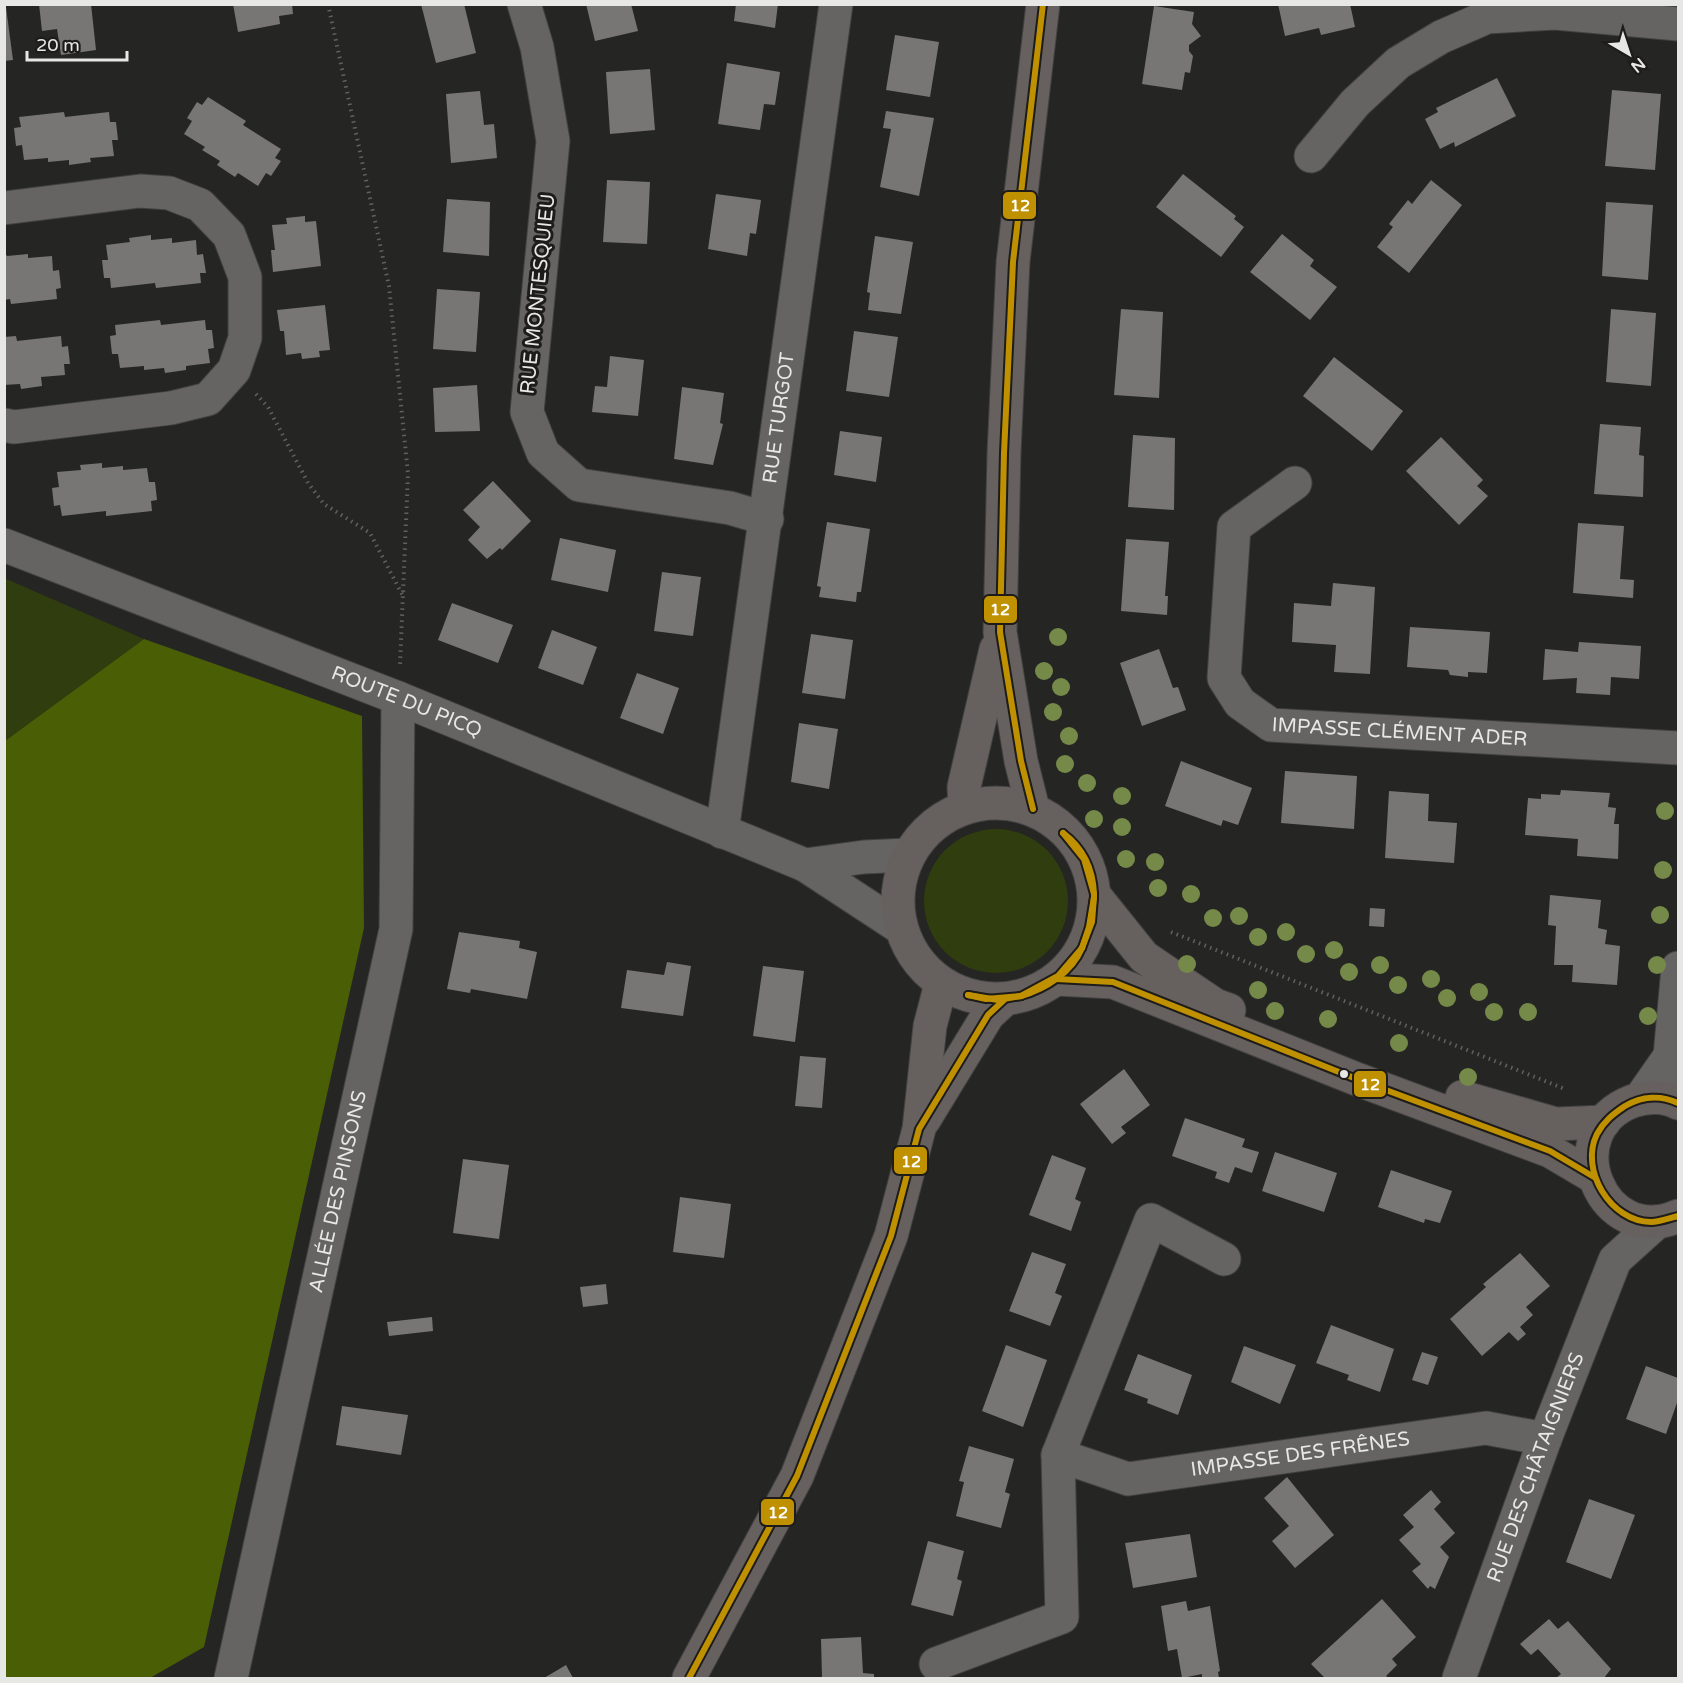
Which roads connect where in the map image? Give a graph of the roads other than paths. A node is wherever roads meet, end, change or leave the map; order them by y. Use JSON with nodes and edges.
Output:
{"nodes":[{"id":1,"x":524,"y":4,"type":"edge"},
{"id":2,"x":836,"y":4,"type":"edge"},
{"id":3,"x":1043,"y":4,"type":"edge"},
{"id":4,"x":1678,"y":24,"type":"edge"},
{"id":5,"x":1311,"y":156,"type":"dead end"},
{"id":6,"x":4,"y":208,"type":"edge"},
{"id":7,"x":4,"y":425,"type":"edge"},
{"id":8,"x":1296,"y":483,"type":"dead end"},
{"id":9,"x":767,"y":519,"type":"junction"},
{"id":10,"x":4,"y":545,"type":"edge"},
{"id":11,"x":1000,"y":632,"type":"junction"},
{"id":12,"x":398,"y":698,"type":"junction"},
{"id":13,"x":1678,"y":748,"type":"edge"},
{"id":14,"x":965,"y":807,"type":"junction"},
{"id":15,"x":1034,"y":809,"type":"junction"},
{"id":16,"x":722,"y":832,"type":"junction"},
{"id":17,"x":908,"y":855,"type":"junction"},
{"id":18,"x":805,"y":865,"type":"junction"},
{"id":19,"x":1095,"y":897,"type":"junction"},
{"id":20,"x":901,"y":928,"type":"junction"},
{"id":21,"x":1678,"y":968,"type":"edge"},
{"id":22,"x":1056,"y":979,"type":"junction"},
{"id":23,"x":941,"y":984,"type":"junction"},
{"id":24,"x":1004,"y":1000,"type":"junction"},
{"id":25,"x":1674,"y":1068,"type":"edge"},
{"id":26,"x":1640,"y":1099,"type":"junction"},
{"id":27,"x":1678,"y":1103,"type":"edge"},
{"id":28,"x":1604,"y":1122,"type":"junction"},
{"id":29,"x":918,"y":1129,"type":"junction"},
{"id":30,"x":1601,"y":1189,"type":"junction"},
{"id":31,"x":1668,"y":1218,"type":"edge"},
{"id":32,"x":1224,"y":1259,"type":"dead end"},
{"id":33,"x":1615,"y":1260,"type":"junction"},
{"id":34,"x":1545,"y":1439,"type":"junction"},
{"id":35,"x":1058,"y":1455,"type":"junction"},
{"id":36,"x":936,"y":1664,"type":"dead end"},
{"id":37,"x":231,"y":1678,"type":"edge"},
{"id":38,"x":689,"y":1678,"type":"edge"},
{"id":39,"x":1459,"y":1678,"type":"edge"}],
"edges":[{"from":1,"to":9,"type":"street","name":"RUE MONTESQUIEU"},
{"from":2,"to":9,"type":"street","name":"RUE TURGOT"},
{"from":3,"to":11,"type":"main road"},
{"from":4,"to":5,"type":"street"},
{"from":6,"to":7,"type":"street"},
{"from":8,"to":13,"type":"street","name":"IMPASSE CLÉMENT ADER"},
{"from":9,"to":16,"type":"street","name":"RUE TURGOT"},
{"from":10,"to":12,"type":"street","name":"ROUTE DU PICQ"},
{"from":11,"to":14,"type":"main road"},
{"from":11,"to":15,"type":"main road"},
{"from":12,"to":16,"type":"street","name":"ROUTE DU PICQ"},
{"from":12,"to":37,"type":"street","name":"ALLÉE DES PINSONS"},
{"from":14,"to":15,"type":"main road"},
{"from":14,"to":17,"type":"main road"},
{"from":15,"to":19,"type":"main road"},
{"from":16,"to":18,"type":"street","name":"ROUTE DU PICQ"},
{"from":17,"to":18,"type":"street","name":"ROUTE DU PICQ"},
{"from":17,"to":20,"type":"main road"},
{"from":18,"to":20,"type":"street","name":"ROUTE DU PICQ"},
{"from":19,"to":22,"type":"main road"},
{"from":19,"to":28,"type":"main road"},
{"from":20,"to":23,"type":"main road"},
{"from":21,"to":25,"type":"street"},
{"from":22,"to":24,"type":"main road"},
{"from":22,"to":30,"type":"main road"},
{"from":23,"to":24,"type":"main road"},
{"from":23,"to":29,"type":"main road"},
{"from":24,"to":29,"type":"main road"},
{"from":25,"to":26,"type":"street"},
{"from":26,"to":27,"type":"main road"},
{"from":26,"to":28,"type":"main road"},
{"from":28,"to":30,"type":"main road"},
{"from":29,"to":38,"type":"main road"},
{"from":30,"to":31,"type":"main road"},
{"from":30,"to":33,"type":"street","name":"RUE DES CHÂTAIGNIERS"},
{"from":31,"to":33,"type":"street","name":"RUE DES CHÂTAIGNIERS"},
{"from":32,"to":35,"type":"street"},
{"from":33,"to":34,"type":"street","name":"RUE DES CHÂTAIGNIERS"},
{"from":34,"to":35,"type":"street","name":"IMPASSE DES FRÊNES"},
{"from":34,"to":39,"type":"street","name":"RUE DES CHÂTAIGNIERS"},
{"from":35,"to":36,"type":"street"}]}
